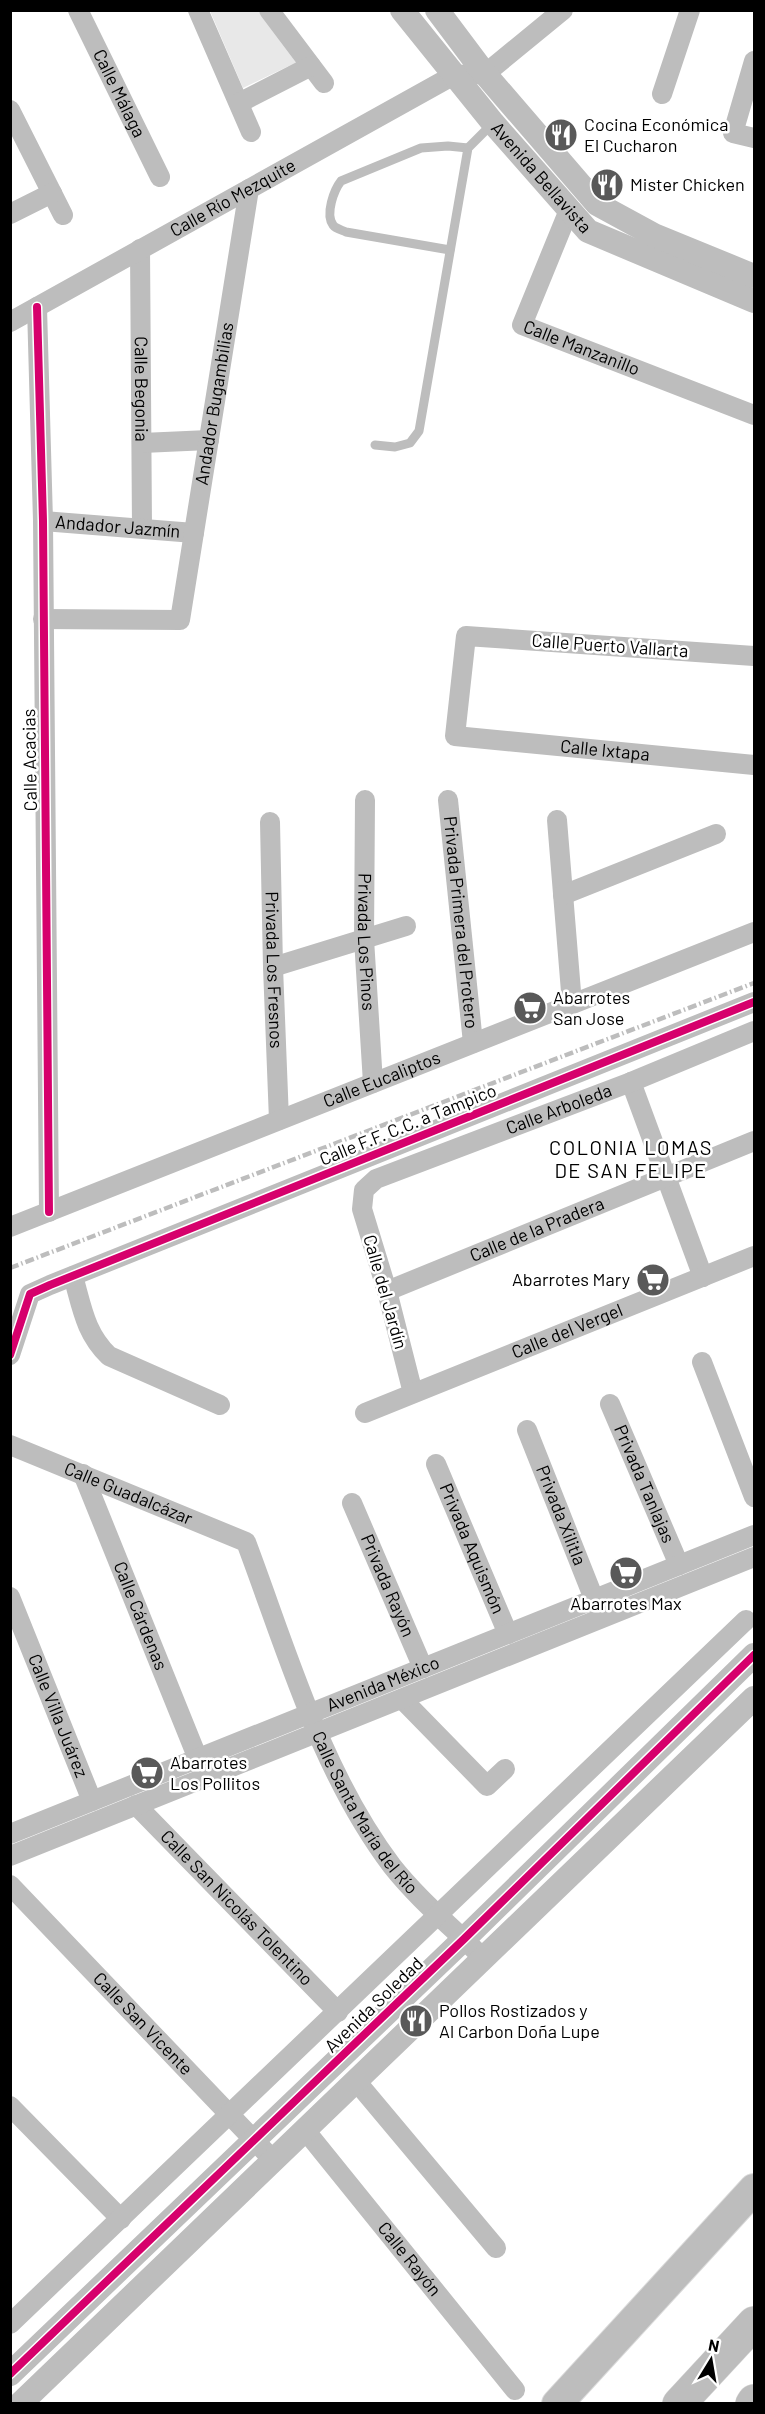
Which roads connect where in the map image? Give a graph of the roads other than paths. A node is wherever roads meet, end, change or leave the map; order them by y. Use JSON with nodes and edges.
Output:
{"nodes":[{"id":1,"x":78,"y":10,"type":"edge"},
{"id":2,"x":198,"y":10,"type":"edge"},
{"id":3,"x":268,"y":10,"type":"edge"},
{"id":4,"x":402,"y":10,"type":"edge"},
{"id":5,"x":563,"y":10,"type":"edge"},
{"id":6,"x":690,"y":10,"type":"edge"},
{"id":7,"x":441,"y":12,"type":"edge"},
{"id":8,"x":754,"y":62,"type":"edge"},
{"id":9,"x":311,"y":66,"type":"junction"},
{"id":10,"x":485,"y":74,"type":"junction"},
{"id":11,"x":454,"y":75,"type":"junction"},
{"id":12,"x":324,"y":83,"type":"dead end"},
{"id":13,"x":662,"y":94,"type":"dead end"},
{"id":14,"x":239,"y":103,"type":"junction"},
{"id":15,"x":10,"y":110,"type":"edge"},
{"id":16,"x":492,"y":123,"type":"junction"},
{"id":17,"x":251,"y":132,"type":"dead end"},
{"id":18,"x":754,"y":138,"type":"edge"},
{"id":19,"x":468,"y":148,"type":"junction"},
{"id":20,"x":160,"y":177,"type":"dead end"},
{"id":21,"x":249,"y":189,"type":"junction"},
{"id":22,"x":52,"y":194,"type":"junction"},
{"id":23,"x":569,"y":210,"type":"junction"},
{"id":24,"x":10,"y":214,"type":"edge"},
{"id":25,"x":63,"y":215,"type":"dead end"},
{"id":26,"x":141,"y":249,"type":"junction"},
{"id":27,"x":450,"y":250,"type":"junction"},
{"id":28,"x":754,"y":276,"type":"edge"},
{"id":29,"x":725,"y":277,"type":"junction"},
{"id":30,"x":754,"y":301,"type":"edge"},
{"id":31,"x":37,"y":307,"type":"junction"},
{"id":32,"x":10,"y":322,"type":"edge"},
{"id":33,"x":754,"y":415,"type":"edge"},
{"id":34,"x":209,"y":440,"type":"junction"},
{"id":35,"x":142,"y":443,"type":"junction"},
{"id":36,"x":375,"y":445,"type":"dead end"},
{"id":37,"x":43,"y":521,"type":"junction"},
{"id":38,"x":142,"y":528,"type":"junction"},
{"id":39,"x":194,"y":533,"type":"junction"},
{"id":40,"x":43,"y":619,"type":"junction"},
{"id":41,"x":754,"y":656,"type":"edge"},
{"id":42,"x":455,"y":736,"type":"joint"},
{"id":43,"x":754,"y":765,"type":"edge"},
{"id":44,"x":364,"y":800,"type":"dead end"},
{"id":45,"x":448,"y":800,"type":"dead end"},
{"id":46,"x":557,"y":820,"type":"dead end"},
{"id":47,"x":270,"y":822,"type":"dead end"},
{"id":48,"x":717,"y":834,"type":"dead end"},
{"id":49,"x":563,"y":895,"type":"junction"},
{"id":50,"x":406,"y":926,"type":"dead end"},
{"id":51,"x":754,"y":932,"type":"edge"},
{"id":52,"x":364,"y":939,"type":"junction"},
{"id":53,"x":273,"y":967,"type":"junction"},
{"id":54,"x":754,"y":1002,"type":"edge"},
{"id":55,"x":572,"y":1004,"type":"junction"},
{"id":56,"x":754,"y":1031,"type":"edge"},
{"id":57,"x":473,"y":1044,"type":"junction"},
{"id":58,"x":631,"y":1082,"type":"junction"},
{"id":59,"x":373,"y":1083,"type":"junction"},
{"id":60,"x":279,"y":1120,"type":"junction"},
{"id":61,"x":754,"y":1141,"type":"edge"},
{"id":62,"x":666,"y":1176,"type":"junction"},
{"id":63,"x":364,"y":1190,"type":"joint"},
{"id":64,"x":49,"y":1212,"type":"junction"},
{"id":65,"x":10,"y":1227,"type":"edge"},
{"id":66,"x":754,"y":1256,"type":"edge"},
{"id":67,"x":73,"y":1276,"type":"junction"},
{"id":68,"x":703,"y":1277,"type":"junction"},
{"id":69,"x":387,"y":1291,"type":"junction"},
{"id":70,"x":10,"y":1355,"type":"edge"},
{"id":71,"x":702,"y":1362,"type":"dead end"},
{"id":72,"x":413,"y":1393,"type":"junction"},
{"id":73,"x":610,"y":1404,"type":"dead end"},
{"id":74,"x":220,"y":1405,"type":"dead end"},
{"id":75,"x":365,"y":1413,"type":"dead end"},
{"id":76,"x":527,"y":1430,"type":"dead end"},
{"id":77,"x":10,"y":1445,"type":"edge"},
{"id":78,"x":436,"y":1464,"type":"dead end"},
{"id":79,"x":83,"y":1474,"type":"junction"},
{"id":80,"x":754,"y":1497,"type":"edge"},
{"id":81,"x":352,"y":1503,"type":"dead end"},
{"id":82,"x":754,"y":1534,"type":"edge"},
{"id":83,"x":246,"y":1542,"type":"joint"},
{"id":84,"x":754,"y":1557,"type":"edge"},
{"id":85,"x":679,"y":1565,"type":"junction"},
{"id":86,"x":10,"y":1597,"type":"edge"},
{"id":87,"x":594,"y":1599,"type":"junction"},
{"id":88,"x":746,"y":1620,"type":"dead end"},
{"id":89,"x":508,"y":1634,"type":"junction"},
{"id":90,"x":754,"y":1655,"type":"edge"},
{"id":91,"x":423,"y":1668,"type":"junction"},
{"id":92,"x":754,"y":1698,"type":"edge"},
{"id":93,"x":402,"y":1699,"type":"junction"},
{"id":94,"x":310,"y":1713,"type":"junction"},
{"id":95,"x":638,"y":1725,"type":"junction"},
{"id":96,"x":318,"y":1733,"type":"junction"},
{"id":97,"x":663,"y":1745,"type":"junction"},
{"id":98,"x":198,"y":1758,"type":"junction"},
{"id":99,"x":505,"y":1769,"type":"dead end"},
{"id":100,"x":92,"y":1801,"type":"junction"},
{"id":101,"x":136,"y":1805,"type":"junction"},
{"id":102,"x":10,"y":1834,"type":"edge"},
{"id":103,"x":10,"y":1856,"type":"edge"},
{"id":104,"x":10,"y":1885,"type":"edge"},
{"id":105,"x":439,"y":1915,"type":"junction"},
{"id":106,"x":464,"y":1939,"type":"junction"},
{"id":107,"x":482,"y":1957,"type":"junction"},
{"id":108,"x":338,"y":2012,"type":"junction"},
{"id":109,"x":356,"y":2081,"type":"junction"},
{"id":110,"x":10,"y":2106,"type":"edge"},
{"id":111,"x":230,"y":2115,"type":"junction"},
{"id":112,"x":305,"y":2130,"type":"junction"},
{"id":113,"x":255,"y":2140,"type":"junction"},
{"id":114,"x":274,"y":2161,"type":"junction"},
{"id":115,"x":754,"y":2189,"type":"edge"},
{"id":116,"x":121,"y":2219,"type":"junction"},
{"id":117,"x":496,"y":2248,"type":"dead end"},
{"id":118,"x":754,"y":2323,"type":"edge"},
{"id":119,"x":10,"y":2324,"type":"edge"},
{"id":120,"x":10,"y":2374,"type":"edge"},
{"id":121,"x":515,"y":2390,"type":"dead end"},
{"id":122,"x":20,"y":2403,"type":"edge"},
{"id":123,"x":557,"y":2403,"type":"edge"},
{"id":124,"x":679,"y":2403,"type":"edge"}],
"edges":[{"from":1,"to":20,"type":"street","name":"Calle Málaga"},
{"from":2,"to":14,"type":"street"},
{"from":3,"to":9,"type":"street"},
{"from":4,"to":11,"type":"street","name":"Avenida Bellavista"},
{"from":5,"to":10,"type":"street"},
{"from":6,"to":13,"type":"street"},
{"from":7,"to":10,"type":"street","name":"Avenida Bellavista"},
{"from":8,"to":18,"type":"street"},
{"from":9,"to":12,"type":"street"},
{"from":9,"to":14,"type":"street"},
{"from":10,"to":11,"type":"street"},
{"from":10,"to":29,"type":"street","name":"Avenida Bellavista"},
{"from":11,"to":16,"type":"street","name":"Avenida Bellavista"},
{"from":11,"to":21,"type":"street","name":"Calle Río Mezquite"},
{"from":14,"to":17,"type":"street"},
{"from":15,"to":22,"type":"street"},
{"from":16,"to":19,"type":"lane"},
{"from":16,"to":23,"type":"street","name":"Avenida Bellavista"},
{"from":19,"to":27,"type":"lane"},
{"from":19,"to":27,"type":"lane"},
{"from":21,"to":26,"type":"street","name":"Calle Río Mezquite"},
{"from":21,"to":34,"type":"street","name":"Andador Bugambilias"},
{"from":22,"to":24,"type":"street"},
{"from":22,"to":25,"type":"street"},
{"from":23,"to":29,"type":"street","name":"Avenida Bellavista"},
{"from":23,"to":33,"type":"street","name":"Calle Manzanillo"},
{"from":26,"to":31,"type":"street","name":"Calle Río Mezquite"},
{"from":26,"to":35,"type":"street","name":"Calle Begonia"},
{"from":27,"to":36,"type":"lane"},
{"from":28,"to":29,"type":"street","name":"Avenida Bellavista"},
{"from":29,"to":30,"type":"street","name":"Avenida Bellavista"},
{"from":31,"to":32,"type":"street","name":"Calle Río Mezquite"},
{"from":31,"to":37,"type":"street","name":"Calle Acacias"},
{"from":34,"to":35,"type":"street"},
{"from":34,"to":39,"type":"street","name":"Andador Bugambilias"},
{"from":35,"to":38,"type":"street","name":"Calle Begonia"},
{"from":37,"to":38,"type":"street","name":"Andador Jazmín"},
{"from":37,"to":40,"type":"street","name":"Calle Acacias"},
{"from":38,"to":39,"type":"street","name":"Andador Jazmín"},
{"from":39,"to":40,"type":"street","name":"Andador Bugambilias"},
{"from":40,"to":64,"type":"street","name":"Calle Acacias"},
{"from":41,"to":42,"type":"street","name":"Calle Puerto Vallarta"},
{"from":42,"to":43,"type":"street","name":"Calle Ixtapa"},
{"from":44,"to":52,"type":"street","name":"Privada Los Pinos"},
{"from":45,"to":57,"type":"street","name":"Privada Primera del Protero"},
{"from":46,"to":49,"type":"street"},
{"from":47,"to":53,"type":"street","name":"Privada Los Fresnos"},
{"from":48,"to":49,"type":"street"},
{"from":49,"to":55,"type":"street"},
{"from":50,"to":52,"type":"street"},
{"from":51,"to":55,"type":"street","name":"Calle Eucaliptos"},
{"from":52,"to":53,"type":"street"},
{"from":52,"to":59,"type":"street","name":"Privada Los Pinos"},
{"from":53,"to":60,"type":"street","name":"Privada Los Fresnos"},
{"from":54,"to":67,"type":"street","name":"Calle F.F. C.C. a Tampico"},
{"from":55,"to":57,"type":"street","name":"Calle Eucaliptos"},
{"from":56,"to":58,"type":"street","name":"Calle Arboleda"},
{"from":57,"to":59,"type":"street","name":"Calle Eucaliptos"},
{"from":58,"to":62,"type":"street"},
{"from":58,"to":63,"type":"street","name":"Calle Arboleda"},
{"from":59,"to":60,"type":"street","name":"Calle Eucaliptos"},
{"from":60,"to":64,"type":"street","name":"Calle Eucaliptos"},
{"from":61,"to":62,"type":"street","name":"Calle de la Pradera"},
{"from":62,"to":68,"type":"street"},
{"from":62,"to":69,"type":"street","name":"Calle de la Pradera"},
{"from":63,"to":69,"type":"street","name":"Calle del Jardín"},
{"from":64,"to":65,"type":"street","name":"Calle Eucaliptos"},
{"from":66,"to":68,"type":"street","name":"Calle del Vergel"},
{"from":67,"to":70,"type":"street","name":"Calle F.F. C.C. a Tampico"},
{"from":67,"to":74,"type":"street"},
{"from":68,"to":72,"type":"street","name":"Calle del Vergel"},
{"from":69,"to":72,"type":"street","name":"Calle del Jardín"},
{"from":71,"to":80,"type":"street"},
{"from":72,"to":75,"type":"street","name":"Calle del Vergel"},
{"from":73,"to":85,"type":"street","name":"Privada Tanlajas"},
{"from":76,"to":87,"type":"street","name":"Privada Xilitla"},
{"from":77,"to":79,"type":"street","name":"Calle Guadalcázar"},
{"from":78,"to":89,"type":"street","name":"Privada Aquismón"},
{"from":79,"to":83,"type":"street","name":"Calle Guadalcázar"},
{"from":79,"to":98,"type":"street","name":"Calle Cárdenas"},
{"from":81,"to":91,"type":"street","name":"Privada Rayón"},
{"from":82,"to":85,"type":"street","name":"Avenida México"},
{"from":83,"to":94,"type":"street","name":"Calle Santa María del Río"},
{"from":84,"to":93,"type":"street","name":"Avenida México"},
{"from":85,"to":87,"type":"street","name":"Avenida México"},
{"from":86,"to":100,"type":"street","name":"Calle Villa Juárez"},
{"from":87,"to":89,"type":"street","name":"Avenida México"},
{"from":88,"to":95,"type":"street"},
{"from":89,"to":91,"type":"street","name":"Avenida México"},
{"from":90,"to":97,"type":"street","name":"Avenida Soledad"},
{"from":91,"to":94,"type":"street","name":"Avenida México"},
{"from":92,"to":107,"type":"street"},
{"from":93,"to":96,"type":"street","name":"Avenida México"},
{"from":93,"to":99,"type":"street"},
{"from":94,"to":96,"type":"street","name":"Calle Santa María del Río"},
{"from":94,"to":98,"type":"street","name":"Avenida México"},
{"from":95,"to":97,"type":"street"},
{"from":95,"to":105,"type":"street"},
{"from":96,"to":101,"type":"street","name":"Avenida México"},
{"from":96,"to":105,"type":"street","name":"Calle Santa María del Río"},
{"from":97,"to":106,"type":"street","name":"Avenida Soledad"},
{"from":98,"to":100,"type":"street","name":"Avenida México"},
{"from":100,"to":102,"type":"street","name":"Avenida México"},
{"from":101,"to":103,"type":"street","name":"Avenida México"},
{"from":101,"to":108,"type":"street","name":"Calle San Nicolás Tolentino"},
{"from":104,"to":111,"type":"street","name":"Calle San Vicente"},
{"from":105,"to":106,"type":"street","name":"Calle Santa María del Río"},
{"from":105,"to":108,"type":"street"},
{"from":106,"to":107,"type":"street","name":"Calle Santa María del Río"},
{"from":106,"to":113,"type":"street","name":"Avenida Soledad"},
{"from":107,"to":109,"type":"street"},
{"from":108,"to":111,"type":"street"},
{"from":109,"to":112,"type":"street"},
{"from":109,"to":117,"type":"street"},
{"from":110,"to":116,"type":"street"},
{"from":111,"to":113,"type":"street","name":"Calle San Vicente"},
{"from":111,"to":116,"type":"street"},
{"from":112,"to":114,"type":"street"},
{"from":112,"to":121,"type":"street","name":"Calle Rayón"},
{"from":113,"to":114,"type":"street","name":"Calle San Vicente"},
{"from":113,"to":120,"type":"street","name":"Avenida Soledad"},
{"from":114,"to":122,"type":"street"},
{"from":115,"to":123,"type":"main road"},
{"from":116,"to":119,"type":"street"},
{"from":118,"to":124,"type":"highway"}]}
